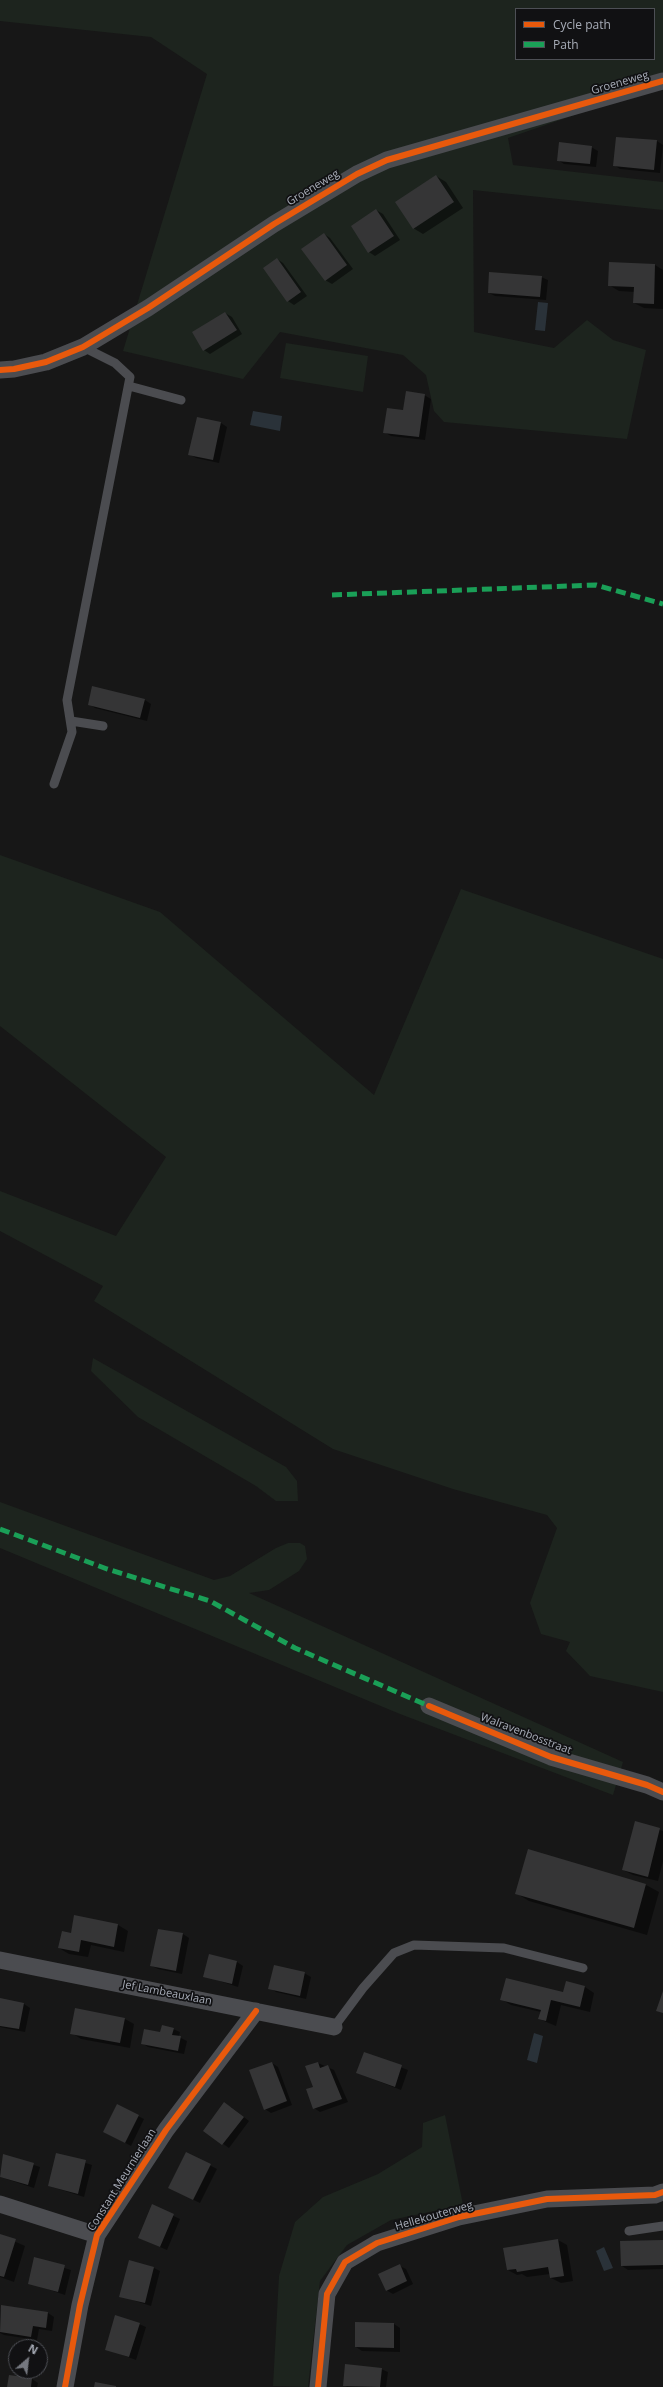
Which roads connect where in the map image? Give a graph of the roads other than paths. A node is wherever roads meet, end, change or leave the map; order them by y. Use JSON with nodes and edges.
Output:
{"nodes":[{"id":1,"x":663,"y":81,"type":"edge"},
{"id":2,"x":83,"y":347,"type":"junction"},
{"id":3,"x":0,"y":370,"type":"edge"},
{"id":4,"x":129,"y":386,"type":"junction"},
{"id":5,"x":181,"y":400,"type":"dead end"},
{"id":6,"x":71,"y":721,"type":"junction"},
{"id":7,"x":102,"y":726,"type":"dead end"},
{"id":8,"x":54,"y":784,"type":"dead end"},
{"id":9,"x":429,"y":1706,"type":"dead end"},
{"id":10,"x":663,"y":1792,"type":"edge"},
{"id":11,"x":0,"y":1960,"type":"edge"},
{"id":12,"x":583,"y":1968,"type":"dead end"},
{"id":13,"x":256,"y":2011,"type":"junction"},
{"id":14,"x":334,"y":2027,"type":"joint"},
{"id":15,"x":663,"y":2192,"type":"edge"},
{"id":16,"x":0,"y":2204,"type":"edge"},
{"id":17,"x":663,"y":2226,"type":"edge"},
{"id":18,"x":629,"y":2231,"type":"dead end"},
{"id":19,"x":97,"y":2235,"type":"junction"},
{"id":20,"x":66,"y":2387,"type":"edge"},
{"id":21,"x":318,"y":2387,"type":"edge"}],
"edges":[{"from":1,"to":2,"type":"street","name":"Groeneweg"},
{"from":2,"to":3,"type":"street","name":"Groeneweg"},
{"from":2,"to":4,"type":"lane"},
{"from":4,"to":5,"type":"lane"},
{"from":4,"to":6,"type":"lane"},
{"from":6,"to":7,"type":"lane"},
{"from":6,"to":8,"type":"lane"},
{"from":9,"to":10,"type":"street","name":"Walravenbosstraat"},
{"from":11,"to":13,"type":"street","name":"Jef Lambeauxlaan"},
{"from":12,"to":14,"type":"lane"},
{"from":13,"to":14,"type":"street","name":"Jef Lambeauxlaan"},
{"from":13,"to":19,"type":"street","name":"Constant Meurnierlaan"},
{"from":15,"to":21,"type":"street","name":"Hellekouterweg"},
{"from":16,"to":19,"type":"street"},
{"from":17,"to":18,"type":"lane"},
{"from":19,"to":20,"type":"street","name":"Constant Meurnierlaan"}]}
